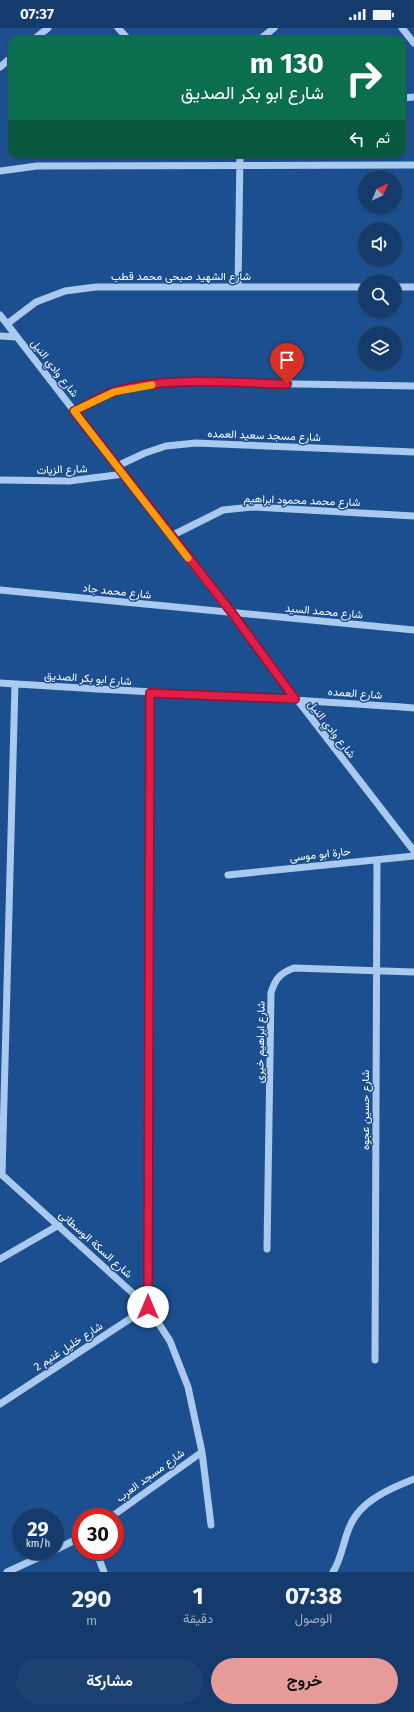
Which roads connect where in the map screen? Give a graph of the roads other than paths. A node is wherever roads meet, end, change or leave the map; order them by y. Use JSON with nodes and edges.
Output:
{"nodes":[{"id":1,"x":48,"y":28,"type":"edge"},
{"id":2,"x":118,"y":28,"type":"edge"},
{"id":3,"x":274,"y":28,"type":"edge"},
{"id":4,"x":402,"y":28,"type":"edge"},
{"id":5,"x":38,"y":36,"type":"edge"},
{"id":6,"x":125,"y":36,"type":"edge"},
{"id":7,"x":264,"y":36,"type":"edge"},
{"id":8,"x":414,"y":43,"type":"edge"},
{"id":9,"x":8,"y":60,"type":"edge"},
{"id":10,"x":0,"y":67,"type":"edge"},
{"id":11,"x":240,"y":158,"type":"edge"},
{"id":12,"x":414,"y":165,"type":"edge"},
{"id":13,"x":240,"y":166,"type":"junction"},
{"id":14,"x":0,"y":171,"type":"edge"},
{"id":15,"x":238,"y":287,"type":"junction"},
{"id":16,"x":358,"y":287,"type":"edge"},
{"id":17,"x":402,"y":287,"type":"edge"},
{"id":18,"x":414,"y":287,"type":"edge"},
{"id":19,"x":0,"y":315,"type":"edge"},
{"id":20,"x":7,"y":324,"type":"junction"},
{"id":21,"x":0,"y":336,"type":"edge"},
{"id":22,"x":17,"y":337,"type":"junction"},
{"id":23,"x":414,"y":386,"type":"edge"},
{"id":24,"x":74,"y":411,"type":"junction"},
{"id":25,"x":414,"y":452,"type":"edge"},
{"id":26,"x":117,"y":466,"type":"junction"},
{"id":27,"x":124,"y":474,"type":"junction"},
{"id":28,"x":0,"y":480,"type":"edge"},
{"id":29,"x":414,"y":516,"type":"edge"},
{"id":30,"x":171,"y":536,"type":"junction"},
{"id":31,"x":0,"y":590,"type":"edge"},
{"id":32,"x":232,"y":613,"type":"junction"},
{"id":33,"x":414,"y":630,"type":"edge"},
{"id":34,"x":0,"y":683,"type":"edge"},
{"id":35,"x":15,"y":684,"type":"junction"},
{"id":36,"x":150,"y":693,"type":"junction"},
{"id":37,"x":295,"y":699,"type":"junction"},
{"id":38,"x":414,"y":708,"type":"edge"},
{"id":39,"x":414,"y":852,"type":"edge"},
{"id":40,"x":414,"y":856,"type":"edge"},
{"id":41,"x":377,"y":860,"type":"junction"},
{"id":42,"x":228,"y":875,"type":"dead end"},
{"id":43,"x":376,"y":971,"type":"junction"},
{"id":44,"x":414,"y":972,"type":"edge"},
{"id":45,"x":1,"y":1174,"type":"edge"},
{"id":46,"x":59,"y":1225,"type":"junction"},
{"id":47,"x":267,"y":1249,"type":"dead end"},
{"id":48,"x":0,"y":1259,"type":"edge"},
{"id":49,"x":148,"y":1307,"type":"junction"},
{"id":50,"x":375,"y":1360,"type":"dead end"},
{"id":51,"x":0,"y":1404,"type":"edge"},
{"id":52,"x":202,"y":1452,"type":"junction"},
{"id":53,"x":414,"y":1479,"type":"edge"},
{"id":54,"x":124,"y":1508,"type":"edge"},
{"id":55,"x":211,"y":1525,"type":"dead end"},
{"id":56,"x":33,"y":1560,"type":"edge"},
{"id":57,"x":99,"y":1560,"type":"edge"},
{"id":58,"x":7,"y":1572,"type":"edge"},
{"id":59,"x":104,"y":1572,"type":"edge"},
{"id":60,"x":333,"y":1572,"type":"edge"}],
"edges":[{"from":1,"to":5,"type":"street"},
{"from":2,"to":6,"type":"street"},
{"from":3,"to":7,"type":"street"},
{"from":4,"to":8,"type":"street"},
{"from":9,"to":10,"type":"street"},
{"from":11,"to":13,"type":"street"},
{"from":12,"to":13,"type":"street"},
{"from":13,"to":14,"type":"street"},
{"from":13,"to":15,"type":"street"},
{"from":15,"to":16,"type":"street","name":"شارع الشهيد صبحى محمد قطب"},
{"from":15,"to":20,"type":"street","name":"شارع الشهيد صبحى محمد قطب"},
{"from":17,"to":18,"type":"street"},
{"from":19,"to":20,"type":"street","name":"شارع وادي النيل"},
{"from":20,"to":22,"type":"street","name":"شارع وادي النيل"},
{"from":21,"to":22,"type":"street"},
{"from":22,"to":24,"type":"street","name":"شارع وادي النيل"},
{"from":23,"to":24,"type":"street"},
{"from":24,"to":26,"type":"street","name":"شارع وادي النيل"},
{"from":25,"to":26,"type":"street","name":"شارع مسجد سعيد العمده"},
{"from":26,"to":27,"type":"street","name":"شارع وادي النيل"},
{"from":27,"to":28,"type":"street","name":"شارع الزيات"},
{"from":27,"to":30,"type":"street","name":"شارع وادي النيل"},
{"from":29,"to":30,"type":"street","name":"شارع محمد محمود ابراهيم"},
{"from":30,"to":32,"type":"street","name":"شارع وادي النيل"},
{"from":31,"to":32,"type":"street","name":"شارع محمد جاد"},
{"from":32,"to":33,"type":"street","name":"شارع محمد السيد"},
{"from":32,"to":37,"type":"street","name":"شارع وادي النيل"},
{"from":34,"to":35,"type":"street","name":"شارع ابو بكر الصديق"},
{"from":35,"to":36,"type":"street","name":"شارع ابو بكر الصديق"},
{"from":35,"to":45,"type":"street"},
{"from":36,"to":37,"type":"street","name":"شارع ابو بكر الصديق"},
{"from":36,"to":49,"type":"street"},
{"from":37,"to":38,"type":"street","name":"شارع العمده"},
{"from":37,"to":39,"type":"street","name":"شارع وادي النيل"},
{"from":40,"to":41,"type":"street","name":"حارة ابو موسى"},
{"from":41,"to":42,"type":"street","name":"حارة ابو موسى"},
{"from":41,"to":43,"type":"street","name":"شارع حسين عجوه"},
{"from":43,"to":44,"type":"street","name":"شارع ابراهيم خيرى"},
{"from":43,"to":47,"type":"street","name":"شارع ابراهيم خيرى"},
{"from":43,"to":50,"type":"street","name":"شارع حسين عجوه"},
{"from":45,"to":46,"type":"street","name":"شارع السكة الوسطانى"},
{"from":46,"to":48,"type":"street"},
{"from":46,"to":49,"type":"street","name":"شارع السكة الوسطانى"},
{"from":49,"to":51,"type":"street","name":"شارع خليل غنيم 2"},
{"from":49,"to":52,"type":"street","name":"شارع السكة الوسطانى"},
{"from":52,"to":54,"type":"street","name":"شارع مسجد العرب"},
{"from":52,"to":55,"type":"street","name":"شارع السكة الوسطانى"},
{"from":53,"to":60,"type":"street"},
{"from":56,"to":58,"type":"street"},
{"from":57,"to":59,"type":"street"}]}
